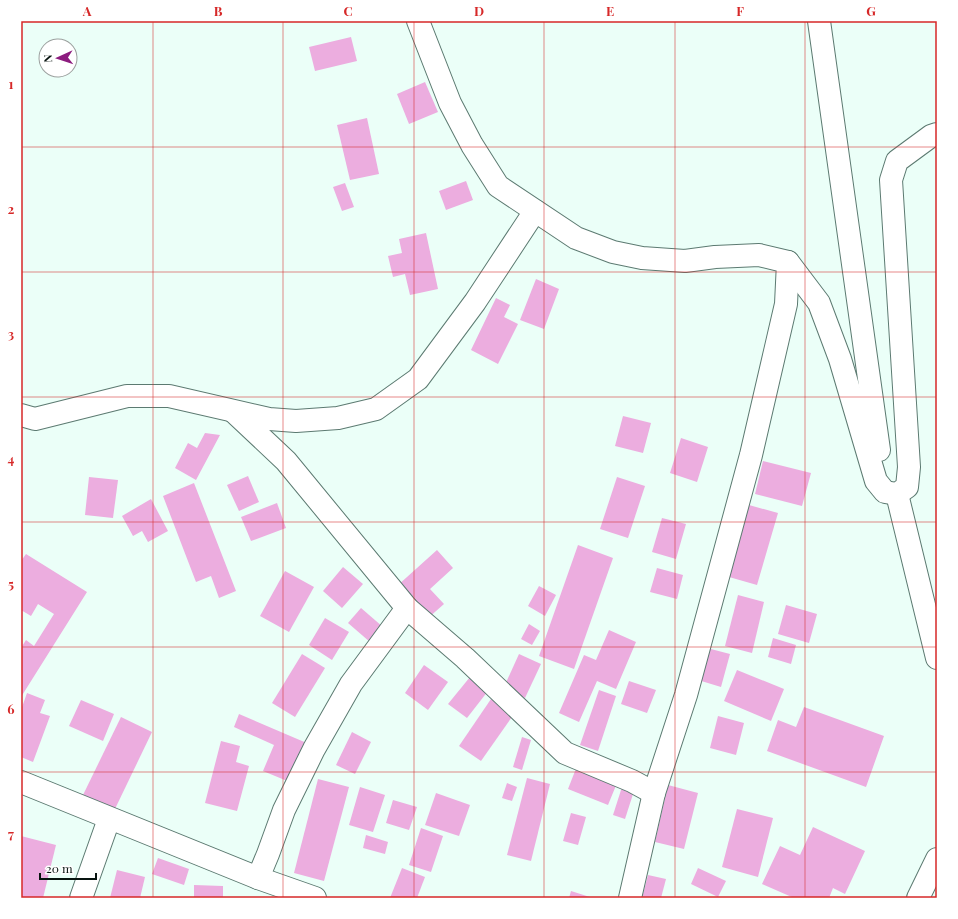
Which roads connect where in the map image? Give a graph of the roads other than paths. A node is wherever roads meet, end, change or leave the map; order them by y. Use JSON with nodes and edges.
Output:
{"nodes":[{"id":1,"x":418,"y":21,"type":"edge"},
{"id":2,"x":819,"y":21,"type":"edge"},
{"id":3,"x":937,"y":134,"type":"edge"},
{"id":4,"x":535,"y":211,"type":"junction"},
{"id":5,"x":788,"y":262,"type":"junction"},
{"id":6,"x":233,"y":411,"type":"junction"},
{"id":7,"x":21,"y":416,"type":"edge"},
{"id":8,"x":891,"y":493,"type":"junction"},
{"id":9,"x":407,"y":608,"type":"junction"},
{"id":10,"x":937,"y":658,"type":"edge"},
{"id":11,"x":21,"y":782,"type":"edge"},
{"id":12,"x":654,"y":793,"type":"junction"},
{"id":13,"x":109,"y":819,"type":"junction"},
{"id":14,"x":937,"y":859,"type":"edge"},
{"id":15,"x":258,"y":878,"type":"junction"},
{"id":16,"x":81,"y":898,"type":"edge"},
{"id":17,"x":315,"y":898,"type":"edge"},
{"id":18,"x":630,"y":898,"type":"edge"},
{"id":19,"x":918,"y":898,"type":"edge"}],
"edges":[{"from":1,"to":4,"type":"street"},
{"from":2,"to":8,"type":"street"},
{"from":3,"to":8,"type":"street"},
{"from":4,"to":5,"type":"street"},
{"from":4,"to":6,"type":"street"},
{"from":5,"to":8,"type":"street"},
{"from":5,"to":12,"type":"street"},
{"from":6,"to":7,"type":"street"},
{"from":6,"to":9,"type":"street"},
{"from":8,"to":10,"type":"street"},
{"from":9,"to":12,"type":"street"},
{"from":9,"to":15,"type":"street"},
{"from":11,"to":13,"type":"street"},
{"from":12,"to":18,"type":"street"},
{"from":13,"to":15,"type":"street"},
{"from":13,"to":16,"type":"street"},
{"from":14,"to":19,"type":"street"},
{"from":15,"to":17,"type":"street"}]}
